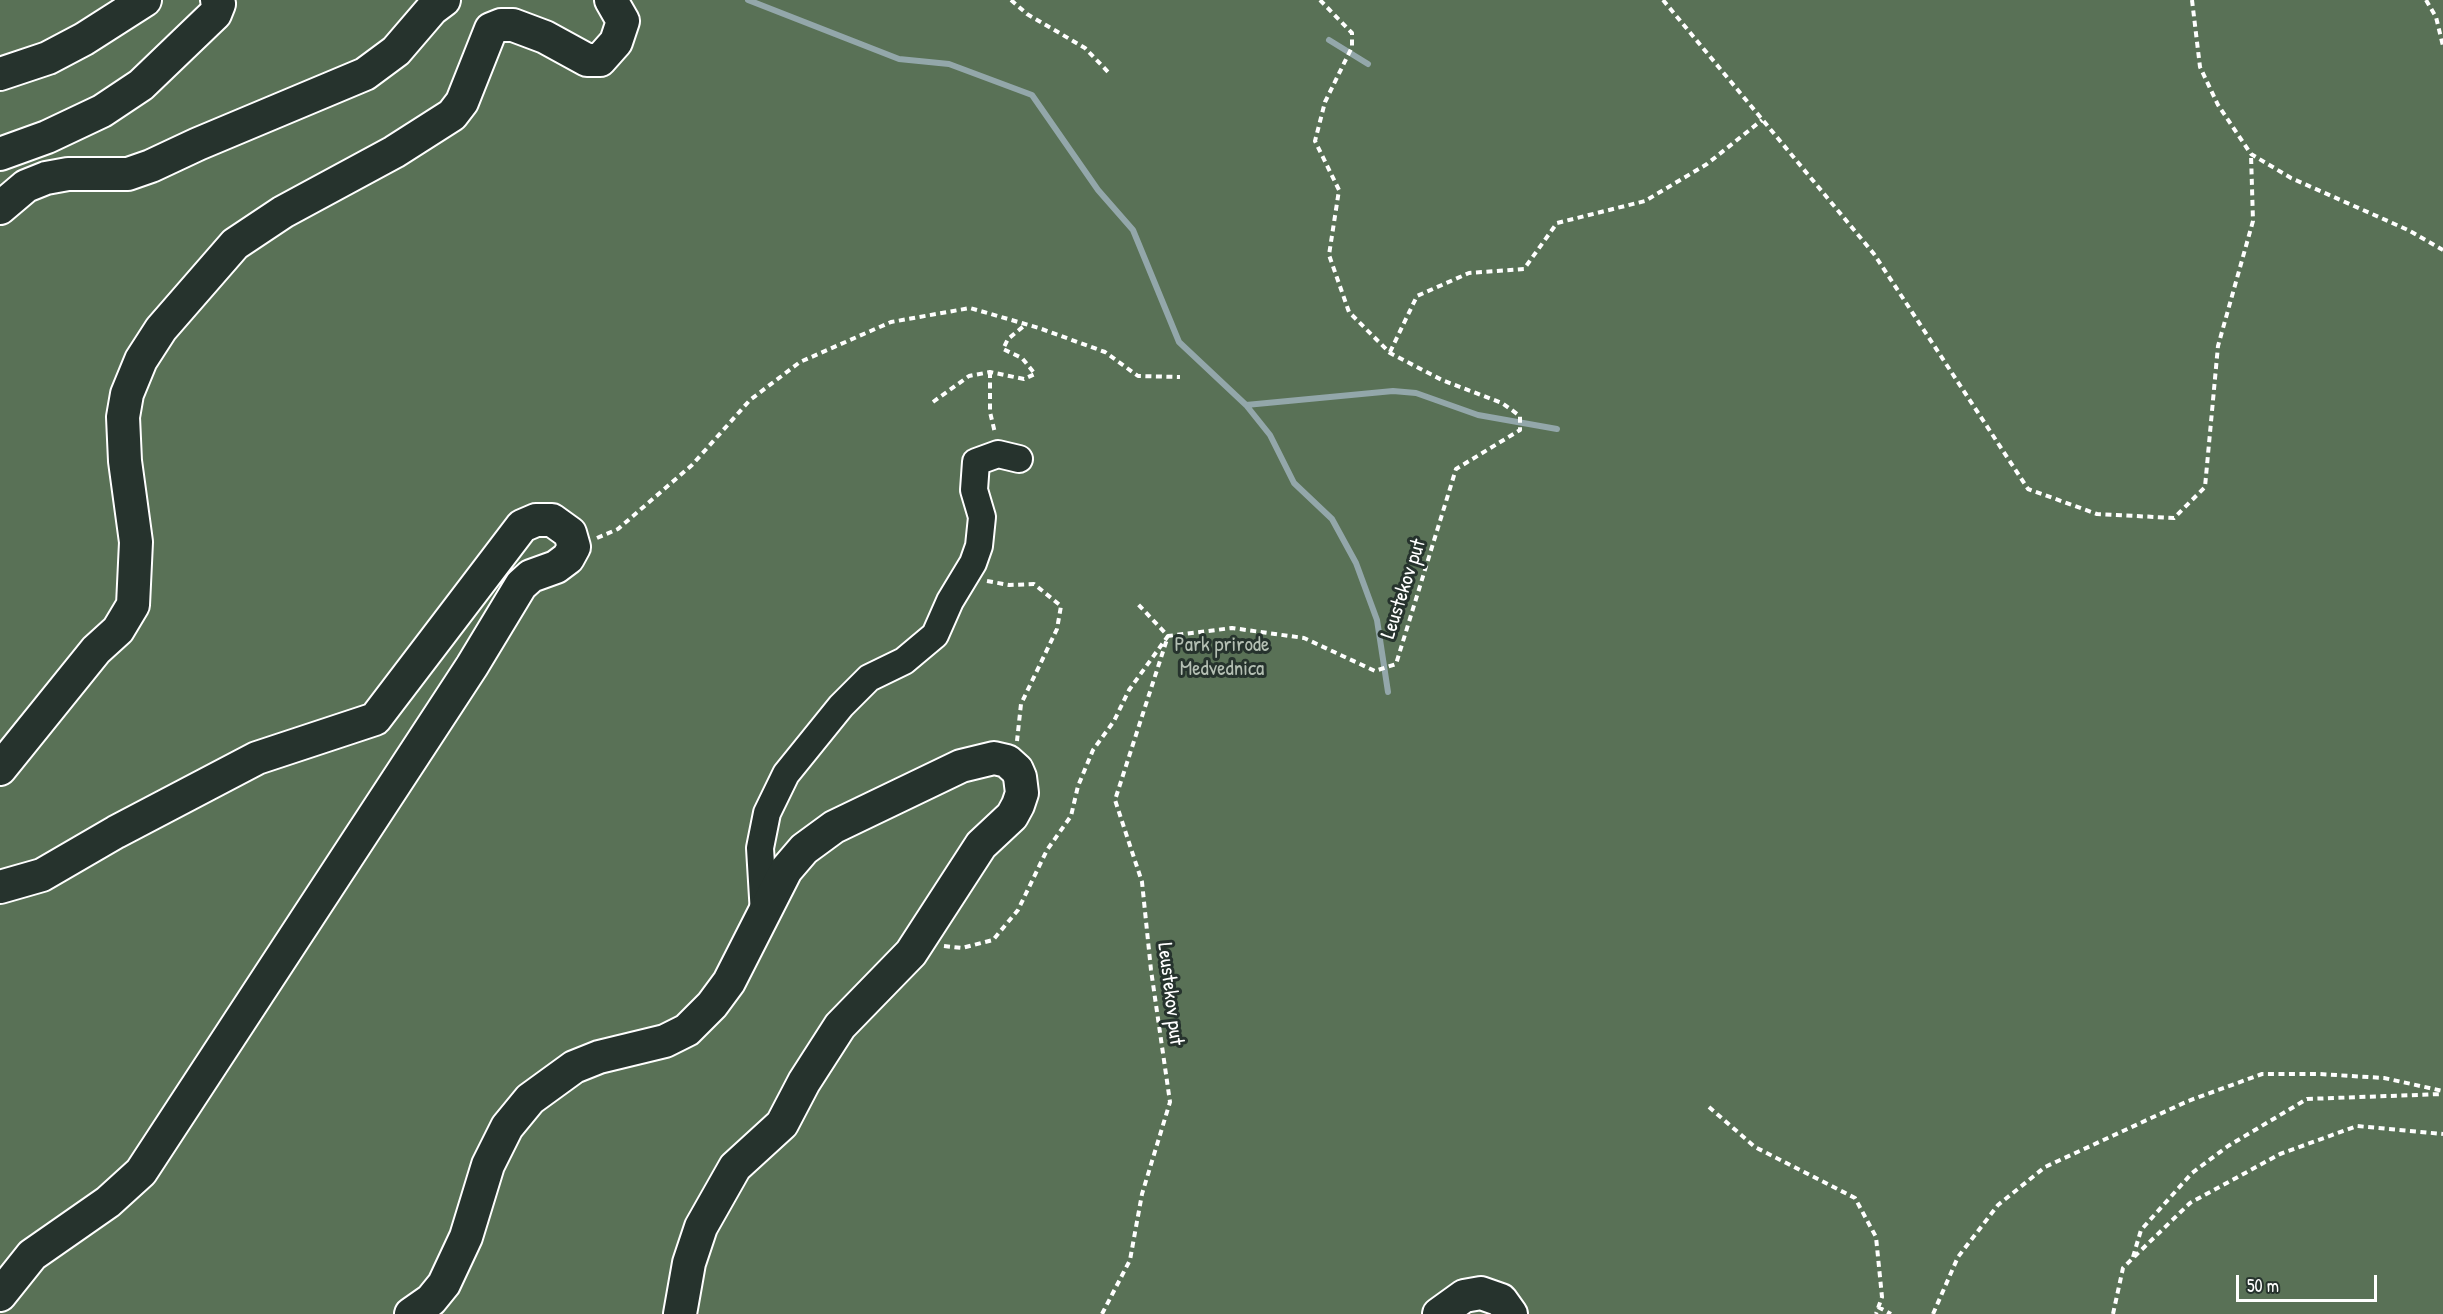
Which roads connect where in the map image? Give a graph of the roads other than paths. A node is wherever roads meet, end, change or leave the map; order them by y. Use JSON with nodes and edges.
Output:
{"nodes":[{"id":1,"x":145,"y":0,"type":"edge"},
{"id":2,"x":217,"y":0,"type":"edge"},
{"id":3,"x":444,"y":0,"type":"edge"},
{"id":4,"x":611,"y":0,"type":"edge"},
{"id":5,"x":0,"y":74,"type":"edge"},
{"id":6,"x":0,"y":153,"type":"edge"},
{"id":7,"x":0,"y":208,"type":"edge"},
{"id":8,"x":1009,"y":457,"type":"road end"},
{"id":9,"x":0,"y":769,"type":"edge"},
{"id":10,"x":0,"y":887,"type":"edge"},
{"id":11,"x":764,"y":914,"type":"junction"},
{"id":12,"x":0,"y":1295,"type":"edge"},
{"id":13,"x":411,"y":1314,"type":"edge"},
{"id":14,"x":680,"y":1314,"type":"edge"},
{"id":15,"x":1439,"y":1314,"type":"edge"},
{"id":16,"x":1511,"y":1314,"type":"edge"}],
"edges":[{"from":1,"to":5,"type":"main road"},
{"from":2,"to":6,"type":"main road"},
{"from":3,"to":7,"type":"main road"},
{"from":4,"to":9,"type":"main road"},
{"from":8,"to":11,"type":"lane"},
{"from":10,"to":12,"type":"main road"},
{"from":11,"to":13,"type":"main road"},
{"from":11,"to":14,"type":"main road"},
{"from":15,"to":16,"type":"main road"}]}
